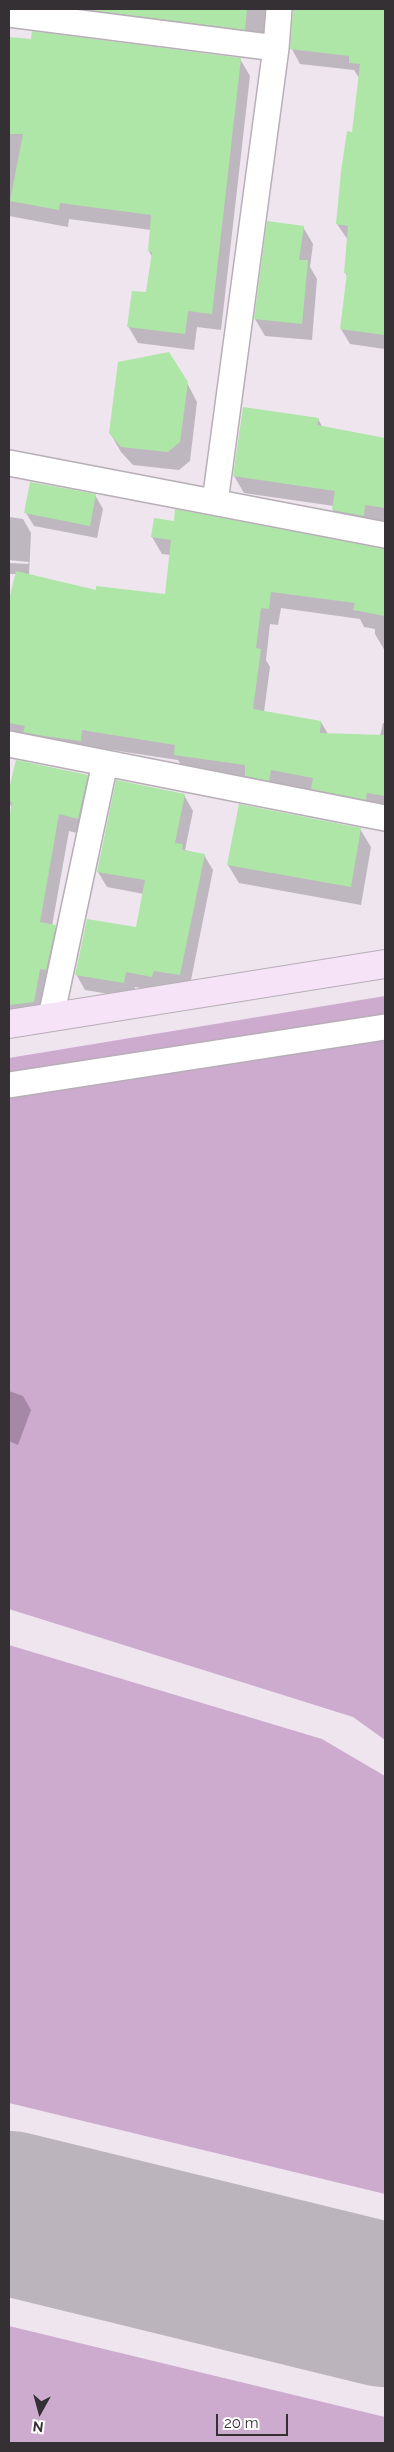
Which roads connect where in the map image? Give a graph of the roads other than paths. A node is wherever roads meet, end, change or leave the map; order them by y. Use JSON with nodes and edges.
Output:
{"nodes":[{"id":1,"x":278,"y":9,"type":"edge"},
{"id":2,"x":9,"y":14,"type":"edge"},
{"id":3,"x":276,"y":48,"type":"junction"},
{"id":4,"x":9,"y":463,"type":"edge"},
{"id":5,"x":215,"y":502,"type":"junction"},
{"id":6,"x":385,"y":535,"type":"edge"},
{"id":7,"x":9,"y":744,"type":"edge"},
{"id":8,"x":105,"y":763,"type":"junction"},
{"id":9,"x":385,"y":818,"type":"edge"},
{"id":10,"x":385,"y":962,"type":"edge"},
{"id":11,"x":51,"y":1017,"type":"junction"},
{"id":12,"x":9,"y":1024,"type":"edge"},
{"id":13,"x":385,"y":1027,"type":"edge"},
{"id":14,"x":9,"y":1085,"type":"edge"}],
"edges":[{"from":1,"to":3,"type":"street"},
{"from":2,"to":3,"type":"street"},
{"from":3,"to":5,"type":"street"},
{"from":4,"to":5,"type":"street"},
{"from":5,"to":6,"type":"street"},
{"from":7,"to":8,"type":"street"},
{"from":8,"to":9,"type":"street"},
{"from":8,"to":11,"type":"street"},
{"from":10,"to":11,"type":"street"},
{"from":11,"to":12,"type":"street"},
{"from":13,"to":14,"type":"street"}]}
